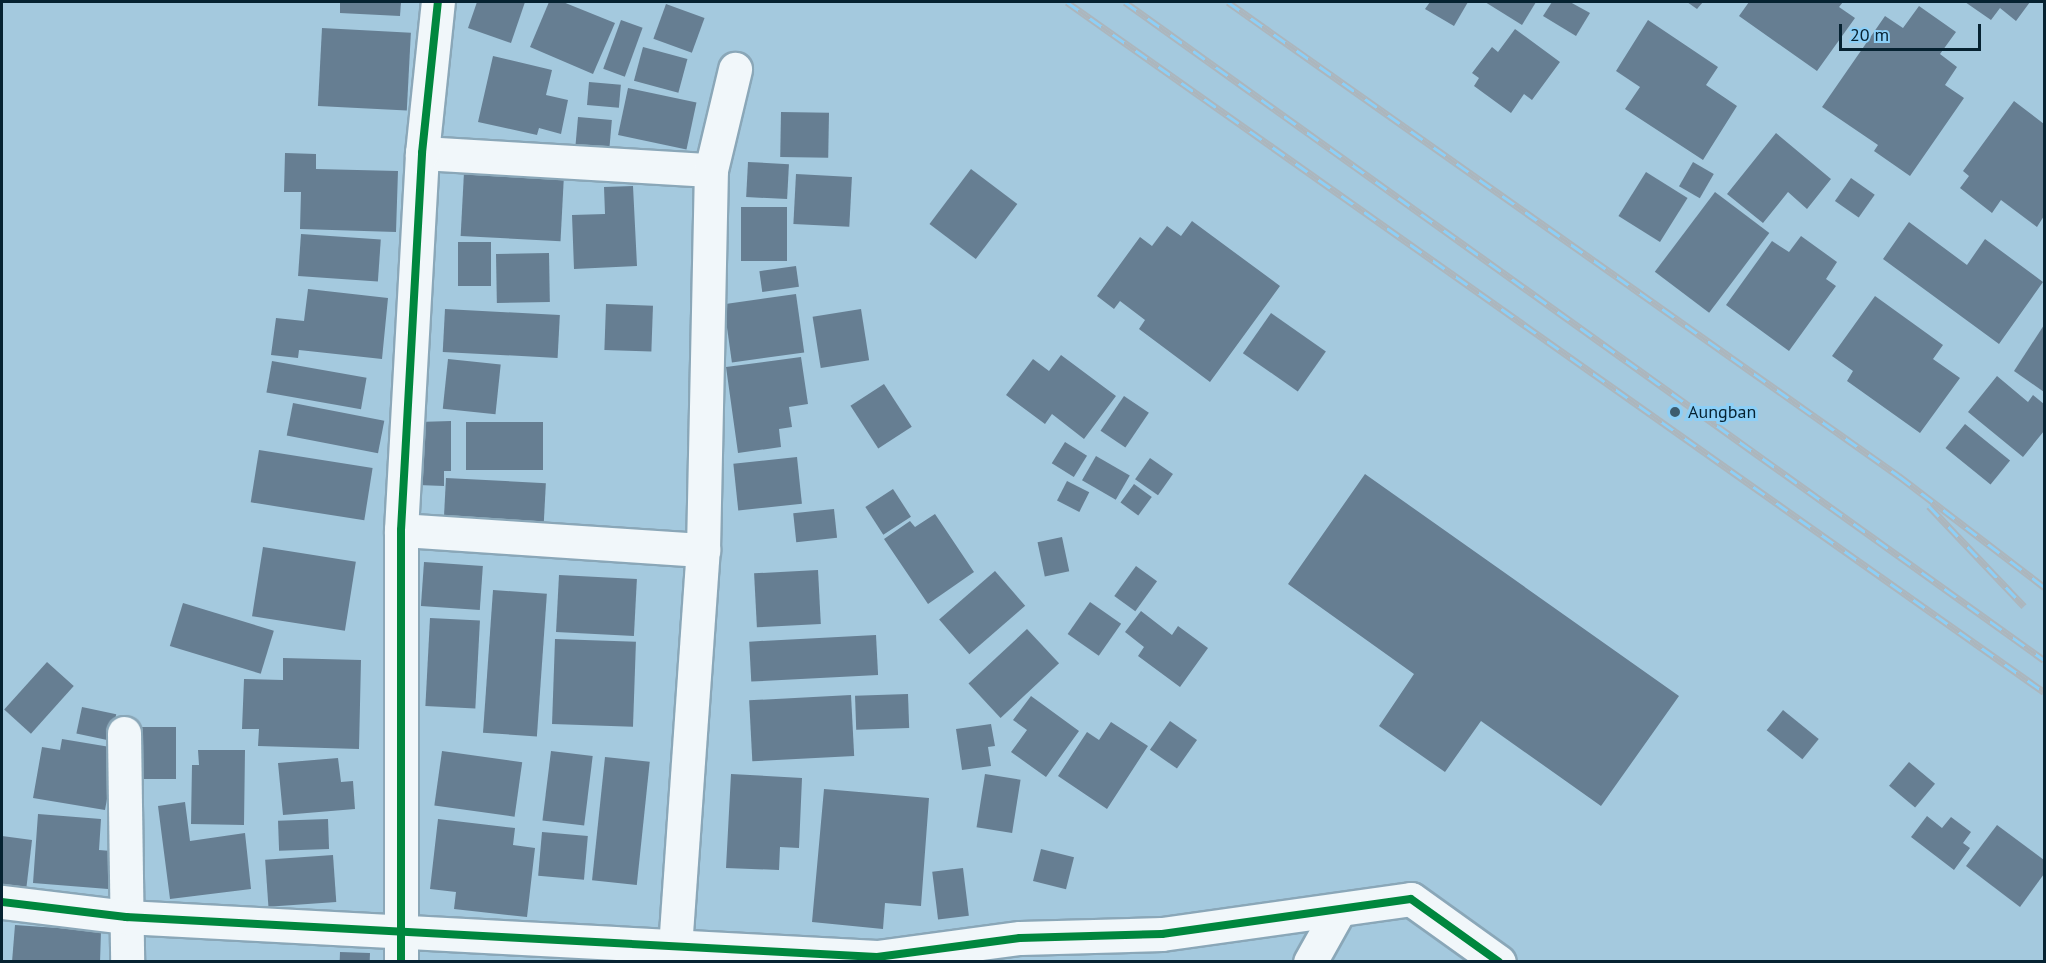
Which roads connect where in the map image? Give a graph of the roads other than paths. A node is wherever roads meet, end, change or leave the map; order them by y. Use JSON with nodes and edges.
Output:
{"nodes":[{"id":1,"x":438,"y":2,"type":"edge"},
{"id":2,"x":735,"y":69,"type":"dead end"},
{"id":3,"x":422,"y":153,"type":"junction"},
{"id":4,"x":711,"y":170,"type":"junction"},
{"id":5,"x":401,"y":530,"type":"junction"},
{"id":6,"x":703,"y":550,"type":"junction"},
{"id":7,"x":124,"y":733,"type":"dead end"},
{"id":8,"x":2,"y":902,"type":"edge"},
{"id":9,"x":1338,"y":912,"type":"junction"},
{"id":10,"x":126,"y":917,"type":"junction"},
{"id":11,"x":402,"y":947,"type":"edge"},
{"id":12,"x":674,"y":954,"type":"edge"},
{"id":13,"x":127,"y":962,"type":"edge"},
{"id":14,"x":1310,"y":962,"type":"edge"},
{"id":15,"x":1499,"y":962,"type":"edge"}],
"edges":[{"from":1,"to":3,"type":"street"},
{"from":2,"to":4,"type":"street"},
{"from":3,"to":4,"type":"street"},
{"from":3,"to":5,"type":"street"},
{"from":4,"to":6,"type":"street"},
{"from":5,"to":6,"type":"street"},
{"from":5,"to":11,"type":"street"},
{"from":6,"to":12,"type":"street"},
{"from":7,"to":10,"type":"street"},
{"from":8,"to":10,"type":"street"},
{"from":9,"to":12,"type":"street"},
{"from":9,"to":14,"type":"street"},
{"from":9,"to":15,"type":"street"},
{"from":10,"to":11,"type":"street"},
{"from":10,"to":13,"type":"street"},
{"from":11,"to":12,"type":"street"}]}
